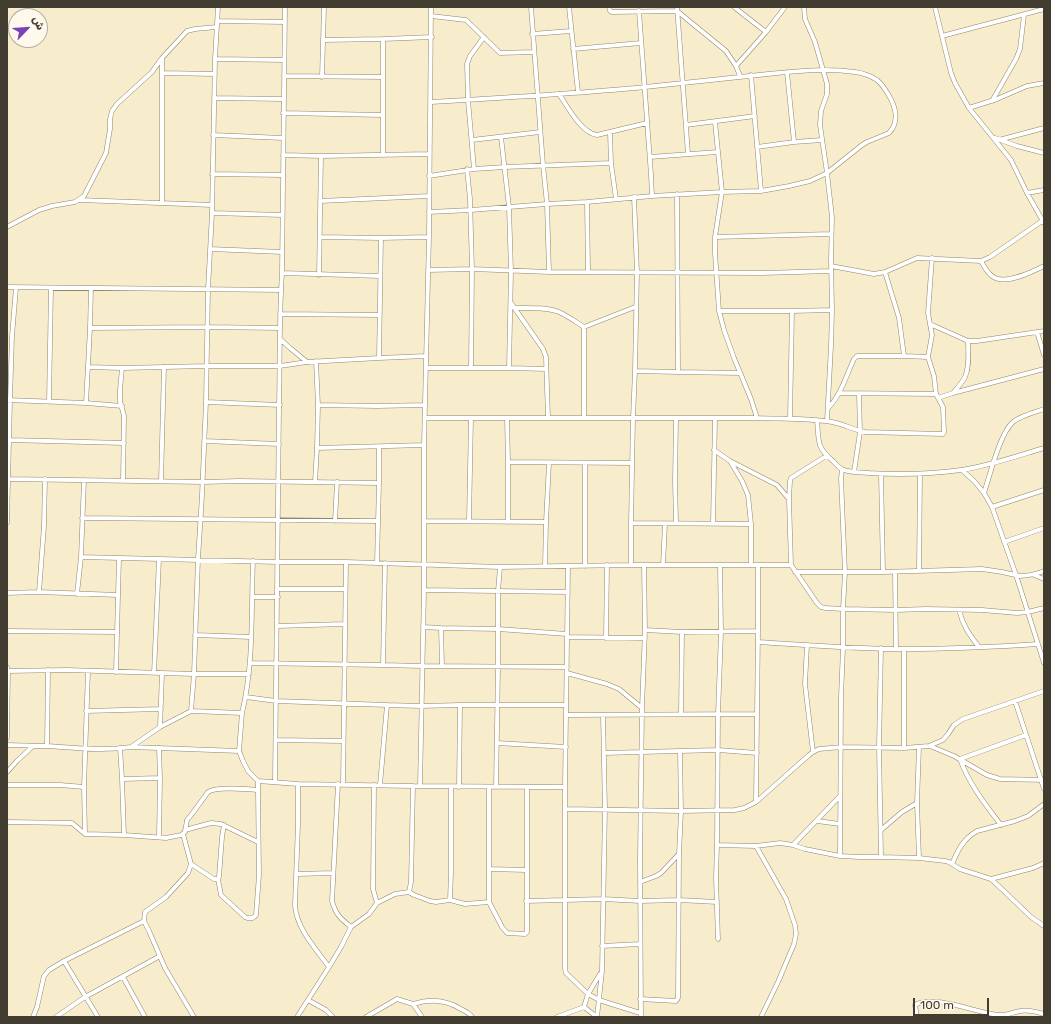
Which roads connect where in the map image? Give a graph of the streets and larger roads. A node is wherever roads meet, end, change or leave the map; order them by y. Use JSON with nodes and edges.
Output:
{"nodes":[{"id":1,"x":218,"y":7,"type":"edge"},
{"id":2,"x":285,"y":7,"type":"edge"},
{"id":3,"x":324,"y":7,"type":"edge"},
{"id":4,"x":431,"y":7,"type":"edge"},
{"id":5,"x":531,"y":7,"type":"edge"},
{"id":6,"x":569,"y":7,"type":"edge"},
{"id":7,"x":609,"y":7,"type":"edge"},
{"id":8,"x":734,"y":7,"type":"edge"},
{"id":9,"x":786,"y":7,"type":"edge"},
{"id":10,"x":804,"y":7,"type":"edge"},
{"id":11,"x":935,"y":7,"type":"edge"},
{"id":12,"x":677,"y":9,"type":"edge"},
{"id":13,"x":1044,"y":9,"type":"edge"},
{"id":14,"x":638,"y":11,"type":"junction"},
{"id":15,"x":1024,"y":15,"type":"junction"},
{"id":16,"x":431,"y":16,"type":"junction"},
{"id":17,"x":218,"y":21,"type":"junction"},
{"id":18,"x":285,"y":22,"type":"junction"},
{"id":19,"x":217,"y":28,"type":"junction"},
{"id":20,"x":571,"y":31,"type":"junction"},
{"id":21,"x":766,"y":32,"type":"junction"},
{"id":22,"x":532,"y":34,"type":"junction"},
{"id":23,"x":432,"y":36,"type":"junction"},
{"id":24,"x":942,"y":36,"type":"junction"},
{"id":25,"x":484,"y":37,"type":"junction"},
{"id":26,"x":382,"y":39,"type":"junction"},
{"id":27,"x":323,"y":40,"type":"junction"},
{"id":28,"x":641,"y":43,"type":"junction"},
{"id":29,"x":573,"y":49,"type":"junction"},
{"id":30,"x":534,"y":52,"type":"junction"},
{"id":31,"x":162,"y":58,"type":"junction"},
{"id":32,"x":215,"y":59,"type":"junction"},
{"id":33,"x":284,"y":60,"type":"junction"},
{"id":34,"x":736,"y":66,"type":"junction"},
{"id":35,"x":822,"y":69,"type":"junction"},
{"id":36,"x":162,"y":72,"type":"junction"},
{"id":37,"x":787,"y":72,"type":"junction"},
{"id":38,"x":215,"y":74,"type":"junction"},
{"id":39,"x":751,"y":75,"type":"junction"},
{"id":40,"x":284,"y":76,"type":"junction"},
{"id":41,"x":322,"y":76,"type":"junction"},
{"id":42,"x":740,"y":76,"type":"junction"},
{"id":43,"x":383,"y":77,"type":"junction"},
{"id":44,"x":683,"y":83,"type":"junction"},
{"id":45,"x":1044,"y":83,"type":"edge"},
{"id":46,"x":644,"y":87,"type":"junction"},
{"id":47,"x":578,"y":92,"type":"junction"},
{"id":48,"x":559,"y":94,"type":"junction"},
{"id":49,"x":538,"y":96,"type":"junction"},
{"id":50,"x":214,"y":98,"type":"junction"},
{"id":51,"x":284,"y":99,"type":"junction"},
{"id":52,"x":468,"y":100,"type":"junction"},
{"id":53,"x":992,"y":101,"type":"junction"},
{"id":54,"x":431,"y":102,"type":"junction"},
{"id":55,"x":969,"y":108,"type":"junction"},
{"id":56,"x":283,"y":113,"type":"junction"},
{"id":57,"x":383,"y":115,"type":"junction"},
{"id":58,"x":754,"y":116,"type":"junction"},
{"id":59,"x":647,"y":122,"type":"junction"},
{"id":60,"x":715,"y":122,"type":"junction"},
{"id":61,"x":686,"y":125,"type":"junction"},
{"id":62,"x":1044,"y":128,"type":"edge"},
{"id":63,"x":540,"y":132,"type":"junction"},
{"id":64,"x":610,"y":133,"type":"junction"},
{"id":65,"x":213,"y":135,"type":"junction"},
{"id":66,"x":501,"y":137,"type":"junction"},
{"id":67,"x":284,"y":138,"type":"junction"},
{"id":68,"x":997,"y":139,"type":"junction"},
{"id":69,"x":472,"y":140,"type":"junction"},
{"id":70,"x":822,"y":140,"type":"junction"},
{"id":71,"x":794,"y":142,"type":"junction"},
{"id":72,"x":757,"y":147,"type":"junction"},
{"id":73,"x":718,"y":152,"type":"junction"},
{"id":74,"x":1044,"y":153,"type":"edge"},
{"id":75,"x":429,"y":154,"type":"junction"},
{"id":76,"x":688,"y":154,"type":"junction"},
{"id":77,"x":283,"y":155,"type":"junction"},
{"id":78,"x":383,"y":155,"type":"junction"},
{"id":79,"x":321,"y":156,"type":"junction"},
{"id":80,"x":650,"y":157,"type":"junction"},
{"id":81,"x":611,"y":163,"type":"junction"},
{"id":82,"x":543,"y":165,"type":"junction"},
{"id":83,"x":505,"y":167,"type":"junction"},
{"id":84,"x":467,"y":169,"type":"junction"},
{"id":85,"x":474,"y":169,"type":"junction"},
{"id":86,"x":827,"y":173,"type":"junction"},
{"id":87,"x":212,"y":174,"type":"junction"},
{"id":88,"x":283,"y":175,"type":"junction"},
{"id":89,"x":429,"y":176,"type":"junction"},
{"id":90,"x":1044,"y":190,"type":"edge"},
{"id":91,"x":761,"y":191,"type":"junction"},
{"id":92,"x":722,"y":192,"type":"junction"},
{"id":93,"x":1027,"y":193,"type":"junction"},
{"id":94,"x":677,"y":194,"type":"junction"},
{"id":95,"x":429,"y":196,"type":"junction"},
{"id":96,"x":652,"y":196,"type":"junction"},
{"id":97,"x":634,"y":197,"type":"junction"},
{"id":98,"x":616,"y":199,"type":"junction"},
{"id":99,"x":79,"y":200,"type":"junction"},
{"id":100,"x":320,"y":201,"type":"junction"},
{"id":101,"x":162,"y":202,"type":"junction"},
{"id":102,"x":587,"y":202,"type":"junction"},
{"id":103,"x":547,"y":204,"type":"junction"},
{"id":104,"x":212,"y":205,"type":"junction"},
{"id":105,"x":509,"y":207,"type":"junction"},
{"id":106,"x":471,"y":210,"type":"junction"},
{"id":107,"x":429,"y":212,"type":"junction"},
{"id":108,"x":212,"y":213,"type":"junction"},
{"id":109,"x":282,"y":215,"type":"junction"},
{"id":110,"x":1043,"y":222,"type":"edge"},
{"id":111,"x":7,"y":227,"type":"edge"},
{"id":112,"x":832,"y":234,"type":"junction"},
{"id":113,"x":429,"y":236,"type":"junction"},
{"id":114,"x":320,"y":237,"type":"junction"},
{"id":115,"x":715,"y":237,"type":"junction"},
{"id":116,"x":381,"y":238,"type":"junction"},
{"id":117,"x":210,"y":249,"type":"junction"},
{"id":118,"x":282,"y":252,"type":"junction"},
{"id":119,"x":932,"y":258,"type":"junction"},
{"id":120,"x":981,"y":260,"type":"junction"},
{"id":121,"x":1044,"y":266,"type":"edge"},
{"id":122,"x":831,"y":268,"type":"junction"},
{"id":123,"x":472,"y":269,"type":"junction"},
{"id":124,"x":428,"y":270,"type":"junction"},
{"id":125,"x":511,"y":271,"type":"junction"},
{"id":126,"x":549,"y":272,"type":"junction"},
{"id":127,"x":588,"y":272,"type":"junction"},
{"id":128,"x":636,"y":272,"type":"junction"},
{"id":129,"x":678,"y":272,"type":"junction"},
{"id":130,"x":716,"y":272,"type":"junction"},
{"id":131,"x":885,"y":272,"type":"junction"},
{"id":132,"x":282,"y":273,"type":"junction"},
{"id":133,"x":319,"y":275,"type":"junction"},
{"id":134,"x":380,"y":276,"type":"junction"},
{"id":135,"x":7,"y":287,"type":"edge"},
{"id":136,"x":16,"y":288,"type":"junction"},
{"id":137,"x":51,"y":288,"type":"junction"},
{"id":138,"x":90,"y":288,"type":"junction"},
{"id":139,"x":208,"y":289,"type":"junction"},
{"id":140,"x":281,"y":290,"type":"junction"},
{"id":141,"x":511,"y":303,"type":"junction"},
{"id":142,"x":635,"y":307,"type":"junction"},
{"id":143,"x":514,"y":308,"type":"junction"},
{"id":144,"x":792,"y":310,"type":"junction"},
{"id":145,"x":832,"y":310,"type":"junction"},
{"id":146,"x":719,"y":311,"type":"junction"},
{"id":147,"x":280,"y":314,"type":"junction"},
{"id":148,"x":379,"y":315,"type":"junction"},
{"id":149,"x":930,"y":324,"type":"junction"},
{"id":150,"x":207,"y":327,"type":"junction"},
{"id":151,"x":584,"y":327,"type":"junction"},
{"id":152,"x":90,"y":328,"type":"junction"},
{"id":153,"x":280,"y":328,"type":"junction"},
{"id":154,"x":1044,"y":331,"type":"edge"},
{"id":155,"x":1037,"y":332,"type":"junction"},
{"id":156,"x":280,"y":339,"type":"junction"},
{"id":157,"x":968,"y":341,"type":"junction"},
{"id":158,"x":1044,"y":355,"type":"edge"},
{"id":159,"x":426,"y":356,"type":"junction"},
{"id":160,"x":904,"y":356,"type":"junction"},
{"id":161,"x":928,"y":357,"type":"junction"},
{"id":162,"x":378,"y":358,"type":"junction"},
{"id":163,"x":316,"y":361,"type":"junction"},
{"id":164,"x":307,"y":362,"type":"junction"},
{"id":165,"x":206,"y":366,"type":"junction"},
{"id":166,"x":280,"y":366,"type":"junction"},
{"id":167,"x":88,"y":367,"type":"junction"},
{"id":168,"x":164,"y":367,"type":"junction"},
{"id":169,"x":122,"y":368,"type":"junction"},
{"id":170,"x":426,"y":368,"type":"junction"},
{"id":171,"x":471,"y":368,"type":"junction"},
{"id":172,"x":509,"y":368,"type":"junction"},
{"id":173,"x":546,"y":369,"type":"junction"},
{"id":174,"x":1044,"y":369,"type":"edge"},
{"id":175,"x":635,"y":371,"type":"junction"},
{"id":176,"x":678,"y":372,"type":"junction"},
{"id":177,"x":740,"y":372,"type":"junction"},
{"id":178,"x":839,"y":393,"type":"junction"},
{"id":179,"x":953,"y":393,"type":"junction"},
{"id":180,"x":859,"y":394,"type":"junction"},
{"id":181,"x":937,"y":396,"type":"junction"},
{"id":182,"x":8,"y":400,"type":"edge"},
{"id":183,"x":49,"y":402,"type":"junction"},
{"id":184,"x":206,"y":402,"type":"junction"},
{"id":185,"x":86,"y":403,"type":"junction"},
{"id":186,"x":280,"y":405,"type":"junction"},
{"id":187,"x":318,"y":405,"type":"junction"},
{"id":188,"x":425,"y":405,"type":"junction"},
{"id":189,"x":122,"y":406,"type":"junction"},
{"id":190,"x":828,"y":408,"type":"junction"},
{"id":191,"x":1044,"y":409,"type":"edge"},
{"id":192,"x":425,"y":418,"type":"junction"},
{"id":193,"x":471,"y":418,"type":"junction"},
{"id":194,"x":507,"y":418,"type":"junction"},
{"id":195,"x":548,"y":418,"type":"junction"},
{"id":196,"x":584,"y":418,"type":"junction"},
{"id":197,"x":633,"y":418,"type":"junction"},
{"id":198,"x":757,"y":418,"type":"junction"},
{"id":199,"x":676,"y":419,"type":"junction"},
{"id":200,"x":715,"y":419,"type":"junction"},
{"id":201,"x":790,"y":419,"type":"junction"},
{"id":202,"x":817,"y":420,"type":"junction"},
{"id":203,"x":827,"y":421,"type":"junction"},
{"id":204,"x":860,"y":432,"type":"junction"},
{"id":205,"x":9,"y":440,"type":"junction"},
{"id":206,"x":204,"y":441,"type":"junction"},
{"id":207,"x":124,"y":443,"type":"junction"},
{"id":208,"x":279,"y":444,"type":"junction"},
{"id":209,"x":424,"y":445,"type":"junction"},
{"id":210,"x":379,"y":447,"type":"junction"},
{"id":211,"x":317,"y":448,"type":"junction"},
{"id":212,"x":1044,"y":448,"type":"edge"},
{"id":213,"x":714,"y":450,"type":"junction"},
{"id":214,"x":826,"y":456,"type":"junction"},
{"id":215,"x":730,"y":461,"type":"junction"},
{"id":216,"x":508,"y":462,"type":"junction"},
{"id":217,"x":549,"y":463,"type":"junction"},
{"id":218,"x":586,"y":463,"type":"junction"},
{"id":219,"x":632,"y":463,"type":"junction"},
{"id":220,"x":993,"y":463,"type":"junction"},
{"id":221,"x":842,"y":469,"type":"junction"},
{"id":222,"x":962,"y":470,"type":"junction"},
{"id":223,"x":854,"y":472,"type":"junction"},
{"id":224,"x":881,"y":474,"type":"junction"},
{"id":225,"x":920,"y":474,"type":"junction"},
{"id":226,"x":8,"y":479,"type":"edge"},
{"id":227,"x":45,"y":479,"type":"junction"},
{"id":228,"x":84,"y":480,"type":"junction"},
{"id":229,"x":123,"y":481,"type":"junction"},
{"id":230,"x":160,"y":481,"type":"junction"},
{"id":231,"x":203,"y":482,"type":"junction"},
{"id":232,"x":278,"y":482,"type":"junction"},
{"id":233,"x":315,"y":482,"type":"junction"},
{"id":234,"x":337,"y":482,"type":"junction"},
{"id":235,"x":379,"y":483,"type":"junction"},
{"id":236,"x":1044,"y":490,"type":"edge"},
{"id":237,"x":984,"y":493,"type":"junction"},
{"id":238,"x":789,"y":499,"type":"junction"},
{"id":239,"x":992,"y":507,"type":"junction"},
{"id":240,"x":82,"y":518,"type":"junction"},
{"id":241,"x":201,"y":520,"type":"junction"},
{"id":242,"x":277,"y":521,"type":"junction"},
{"id":243,"x":335,"y":521,"type":"junction"},
{"id":244,"x":378,"y":521,"type":"junction"},
{"id":245,"x":424,"y":521,"type":"junction"},
{"id":246,"x":469,"y":521,"type":"junction"},
{"id":247,"x":508,"y":522,"type":"junction"},
{"id":248,"x":546,"y":522,"type":"junction"},
{"id":249,"x":7,"y":523,"type":"edge"},
{"id":250,"x":631,"y":523,"type":"junction"},
{"id":251,"x":676,"y":523,"type":"junction"},
{"id":252,"x":713,"y":523,"type":"junction"},
{"id":253,"x":665,"y":524,"type":"junction"},
{"id":254,"x":751,"y":524,"type":"junction"},
{"id":255,"x":1044,"y":528,"type":"edge"},
{"id":256,"x":1004,"y":542,"type":"junction"},
{"id":257,"x":81,"y":557,"type":"junction"},
{"id":258,"x":119,"y":558,"type":"junction"},
{"id":259,"x":159,"y":559,"type":"junction"},
{"id":260,"x":198,"y":560,"type":"junction"},
{"id":261,"x":253,"y":561,"type":"junction"},
{"id":262,"x":278,"y":562,"type":"junction"},
{"id":263,"x":346,"y":562,"type":"junction"},
{"id":264,"x":376,"y":563,"type":"junction"},
{"id":265,"x":385,"y":563,"type":"junction"},
{"id":266,"x":423,"y":564,"type":"junction"},
{"id":267,"x":607,"y":565,"type":"junction"},
{"id":268,"x":631,"y":565,"type":"junction"},
{"id":269,"x":644,"y":565,"type":"junction"},
{"id":270,"x":663,"y":565,"type":"junction"},
{"id":271,"x":720,"y":565,"type":"junction"},
{"id":272,"x":751,"y":565,"type":"junction"},
{"id":273,"x":758,"y":565,"type":"junction"},
{"id":274,"x":791,"y":565,"type":"junction"},
{"id":275,"x":545,"y":566,"type":"junction"},
{"id":276,"x":568,"y":566,"type":"junction"},
{"id":277,"x":585,"y":566,"type":"junction"},
{"id":278,"x":500,"y":567,"type":"junction"},
{"id":279,"x":919,"y":571,"type":"junction"},
{"id":280,"x":1044,"y":571,"type":"edge"},
{"id":281,"x":795,"y":572,"type":"junction"},
{"id":282,"x":845,"y":572,"type":"junction"},
{"id":283,"x":883,"y":572,"type":"junction"},
{"id":284,"x":895,"y":572,"type":"junction"},
{"id":285,"x":1033,"y":574,"type":"junction"},
{"id":286,"x":1016,"y":575,"type":"junction"},
{"id":287,"x":1044,"y":579,"type":"edge"},
{"id":288,"x":278,"y":589,"type":"junction"},
{"id":289,"x":346,"y":590,"type":"junction"},
{"id":290,"x":424,"y":590,"type":"junction"},
{"id":291,"x":498,"y":591,"type":"junction"},
{"id":292,"x":39,"y":592,"type":"junction"},
{"id":293,"x":568,"y":592,"type":"junction"},
{"id":294,"x":7,"y":593,"type":"edge"},
{"id":295,"x":77,"y":594,"type":"junction"},
{"id":296,"x":118,"y":594,"type":"junction"},
{"id":297,"x":252,"y":597,"type":"junction"},
{"id":298,"x":278,"y":597,"type":"junction"},
{"id":299,"x":1044,"y":608,"type":"edge"},
{"id":300,"x":843,"y":609,"type":"junction"},
{"id":301,"x":896,"y":610,"type":"junction"},
{"id":302,"x":959,"y":610,"type":"junction"},
{"id":303,"x":1028,"y":612,"type":"junction"},
{"id":304,"x":344,"y":624,"type":"junction"},
{"id":305,"x":278,"y":626,"type":"junction"},
{"id":306,"x":423,"y":627,"type":"junction"},
{"id":307,"x":441,"y":628,"type":"junction"},
{"id":308,"x":498,"y":629,"type":"junction"},
{"id":309,"x":645,"y":630,"type":"junction"},
{"id":310,"x":7,"y":631,"type":"edge"},
{"id":311,"x":117,"y":632,"type":"junction"},
{"id":312,"x":682,"y":632,"type":"junction"},
{"id":313,"x":721,"y":632,"type":"junction"},
{"id":314,"x":758,"y":632,"type":"junction"},
{"id":315,"x":195,"y":635,"type":"junction"},
{"id":316,"x":251,"y":636,"type":"junction"},
{"id":317,"x":567,"y":636,"type":"junction"},
{"id":318,"x":606,"y":638,"type":"junction"},
{"id":319,"x":644,"y":638,"type":"junction"},
{"id":320,"x":758,"y":642,"type":"junction"},
{"id":321,"x":1038,"y":644,"type":"junction"},
{"id":322,"x":807,"y":645,"type":"junction"},
{"id":323,"x":979,"y":647,"type":"junction"},
{"id":324,"x":843,"y":648,"type":"junction"},
{"id":325,"x":881,"y":648,"type":"junction"},
{"id":326,"x":896,"y":649,"type":"junction"},
{"id":327,"x":904,"y":649,"type":"junction"},
{"id":328,"x":1042,"y":650,"type":"edge"},
{"id":329,"x":250,"y":663,"type":"junction"},
{"id":330,"x":277,"y":663,"type":"junction"},
{"id":331,"x":1044,"y":663,"type":"edge"},
{"id":332,"x":344,"y":664,"type":"junction"},
{"id":333,"x":383,"y":665,"type":"junction"},
{"id":334,"x":422,"y":666,"type":"junction"},
{"id":335,"x":442,"y":666,"type":"junction"},
{"id":336,"x":498,"y":667,"type":"junction"},
{"id":337,"x":567,"y":667,"type":"junction"},
{"id":338,"x":7,"y":670,"type":"edge"},
{"id":339,"x":48,"y":670,"type":"junction"},
{"id":340,"x":88,"y":671,"type":"junction"},
{"id":341,"x":116,"y":672,"type":"junction"},
{"id":342,"x":154,"y":673,"type":"junction"},
{"id":343,"x":162,"y":673,"type":"junction"},
{"id":344,"x":567,"y":673,"type":"junction"},
{"id":345,"x":194,"y":674,"type":"junction"},
{"id":346,"x":249,"y":674,"type":"junction"},
{"id":347,"x":1044,"y":691,"type":"edge"},
{"id":348,"x":246,"y":697,"type":"junction"},
{"id":349,"x":276,"y":701,"type":"junction"},
{"id":350,"x":1015,"y":701,"type":"junction"},
{"id":351,"x":344,"y":703,"type":"junction"},
{"id":352,"x":497,"y":704,"type":"junction"},
{"id":353,"x":387,"y":705,"type":"junction"},
{"id":354,"x":460,"y":705,"type":"junction"},
{"id":355,"x":566,"y":705,"type":"junction"},
{"id":356,"x":421,"y":706,"type":"junction"},
{"id":357,"x":642,"y":708,"type":"junction"},
{"id":358,"x":161,"y":709,"type":"junction"},
{"id":359,"x":86,"y":711,"type":"junction"},
{"id":360,"x":191,"y":711,"type":"junction"},
{"id":361,"x":242,"y":713,"type":"junction"},
{"id":362,"x":642,"y":714,"type":"junction"},
{"id":363,"x":681,"y":714,"type":"junction"},
{"id":364,"x":718,"y":714,"type":"junction"},
{"id":365,"x":757,"y":714,"type":"junction"},
{"id":366,"x":567,"y":715,"type":"junction"},
{"id":367,"x":604,"y":715,"type":"junction"},
{"id":368,"x":160,"y":727,"type":"junction"},
{"id":369,"x":1026,"y":735,"type":"junction"},
{"id":370,"x":7,"y":738,"type":"edge"},
{"id":371,"x":276,"y":740,"type":"junction"},
{"id":372,"x":343,"y":741,"type":"junction"},
{"id":373,"x":497,"y":743,"type":"junction"},
{"id":374,"x":7,"y":745,"type":"edge"},
{"id":375,"x":34,"y":746,"type":"junction"},
{"id":376,"x":47,"y":746,"type":"junction"},
{"id":377,"x":929,"y":746,"type":"junction"},
{"id":378,"x":131,"y":747,"type":"junction"},
{"id":379,"x":566,"y":747,"type":"junction"},
{"id":380,"x":842,"y":747,"type":"junction"},
{"id":381,"x":879,"y":747,"type":"junction"},
{"id":382,"x":919,"y":747,"type":"junction"},
{"id":383,"x":120,"y":748,"type":"junction"},
{"id":384,"x":160,"y":748,"type":"junction"},
{"id":385,"x":904,"y":748,"type":"junction"},
{"id":386,"x":86,"y":749,"type":"junction"},
{"id":387,"x":718,"y":750,"type":"junction"},
{"id":388,"x":239,"y":751,"type":"junction"},
{"id":389,"x":680,"y":751,"type":"junction"},
{"id":390,"x":642,"y":752,"type":"junction"},
{"id":391,"x":813,"y":752,"type":"junction"},
{"id":392,"x":604,"y":753,"type":"junction"},
{"id":393,"x":756,"y":753,"type":"junction"},
{"id":394,"x":960,"y":759,"type":"junction"},
{"id":395,"x":7,"y":772,"type":"edge"},
{"id":396,"x":122,"y":778,"type":"junction"},
{"id":397,"x":160,"y":778,"type":"junction"},
{"id":398,"x":1042,"y":780,"type":"edge"},
{"id":399,"x":258,"y":781,"type":"junction"},
{"id":400,"x":275,"y":782,"type":"junction"},
{"id":401,"x":298,"y":784,"type":"junction"},
{"id":402,"x":340,"y":784,"type":"junction"},
{"id":403,"x":7,"y":785,"type":"edge"},
{"id":404,"x":374,"y":785,"type":"junction"},
{"id":405,"x":380,"y":785,"type":"junction"},
{"id":406,"x":413,"y":786,"type":"junction"},
{"id":407,"x":420,"y":786,"type":"junction"},
{"id":408,"x":84,"y":787,"type":"junction"},
{"id":409,"x":451,"y":787,"type":"junction"},
{"id":410,"x":459,"y":787,"type":"junction"},
{"id":411,"x":489,"y":787,"type":"junction"},
{"id":412,"x":496,"y":787,"type":"junction"},
{"id":413,"x":527,"y":787,"type":"junction"},
{"id":414,"x":565,"y":787,"type":"junction"},
{"id":415,"x":1044,"y":789,"type":"edge"},
{"id":416,"x":258,"y":790,"type":"junction"},
{"id":417,"x":841,"y":796,"type":"junction"},
{"id":418,"x":756,"y":802,"type":"junction"},
{"id":419,"x":917,"y":804,"type":"junction"},
{"id":420,"x":1044,"y":804,"type":"edge"},
{"id":421,"x":565,"y":809,"type":"junction"},
{"id":422,"x":605,"y":809,"type":"junction"},
{"id":423,"x":641,"y":810,"type":"junction"},
{"id":424,"x":718,"y":810,"type":"junction"},
{"id":425,"x":681,"y":811,"type":"junction"},
{"id":426,"x":817,"y":821,"type":"junction"},
{"id":427,"x":7,"y":822,"type":"edge"},
{"id":428,"x":840,"y":824,"type":"junction"},
{"id":429,"x":224,"y":825,"type":"junction"},
{"id":430,"x":1001,"y":825,"type":"junction"},
{"id":431,"x":881,"y":830,"type":"junction"},
{"id":432,"x":184,"y":832,"type":"junction"},
{"id":433,"x":85,"y":834,"type":"junction"},
{"id":434,"x":124,"y":835,"type":"junction"},
{"id":435,"x":159,"y":838,"type":"junction"},
{"id":436,"x":258,"y":842,"type":"junction"},
{"id":437,"x":718,"y":845,"type":"junction"},
{"id":438,"x":793,"y":845,"type":"junction"},
{"id":439,"x":756,"y":846,"type":"junction"},
{"id":440,"x":678,"y":854,"type":"junction"},
{"id":441,"x":840,"y":856,"type":"junction"},
{"id":442,"x":881,"y":857,"type":"junction"},
{"id":443,"x":919,"y":858,"type":"junction"},
{"id":444,"x":1044,"y":863,"type":"edge"},
{"id":445,"x":191,"y":864,"type":"junction"},
{"id":446,"x":952,"y":864,"type":"junction"},
{"id":447,"x":489,"y":869,"type":"junction"},
{"id":448,"x":526,"y":870,"type":"junction"},
{"id":449,"x":333,"y":873,"type":"junction"},
{"id":450,"x":297,"y":874,"type":"junction"},
{"id":451,"x":218,"y":879,"type":"junction"},
{"id":452,"x":991,"y":879,"type":"junction"},
{"id":453,"x":640,"y":882,"type":"junction"},
{"id":454,"x":409,"y":892,"type":"junction"},
{"id":455,"x":603,"y":899,"type":"junction"},
{"id":456,"x":450,"y":900,"type":"junction"},
{"id":457,"x":564,"y":900,"type":"junction"},
{"id":458,"x":640,"y":900,"type":"junction"},
{"id":459,"x":678,"y":900,"type":"junction"},
{"id":460,"x":526,"y":901,"type":"junction"},
{"id":461,"x":489,"y":902,"type":"junction"},
{"id":462,"x":717,"y":902,"type":"junction"},
{"id":463,"x":377,"y":903,"type":"junction"},
{"id":464,"x":144,"y":921,"type":"junction"},
{"id":465,"x":1044,"y":926,"type":"edge"},
{"id":466,"x":351,"y":927,"type":"junction"},
{"id":467,"x":718,"y":938,"type":"dead end"},
{"id":468,"x":640,"y":944,"type":"junction"},
{"id":469,"x":602,"y":946,"type":"junction"},
{"id":470,"x":160,"y":956,"type":"junction"},
{"id":471,"x":64,"y":961,"type":"junction"},
{"id":472,"x":329,"y":967,"type":"junction"},
{"id":473,"x":602,"y":971,"type":"junction"},
{"id":474,"x":123,"y":977,"type":"junction"},
{"id":475,"x":588,"y":994,"type":"junction"},
{"id":476,"x":86,"y":997,"type":"junction"},
{"id":477,"x":640,"y":999,"type":"junction"},
{"id":478,"x":308,"y":1000,"type":"junction"},
{"id":479,"x":599,"y":1000,"type":"junction"},
{"id":480,"x":413,"y":1004,"type":"junction"},
{"id":481,"x":584,"y":1007,"type":"junction"},
{"id":482,"x":1044,"y":1014,"type":"edge"},
{"id":483,"x":641,"y":1015,"type":"edge"},
{"id":484,"x":33,"y":1017,"type":"edge"},
{"id":485,"x":56,"y":1017,"type":"edge"},
{"id":486,"x":98,"y":1017,"type":"edge"},
{"id":487,"x":145,"y":1017,"type":"edge"},
{"id":488,"x":194,"y":1017,"type":"edge"},
{"id":489,"x":296,"y":1017,"type":"edge"},
{"id":490,"x":333,"y":1017,"type":"edge"},
{"id":491,"x":366,"y":1017,"type":"edge"},
{"id":492,"x":422,"y":1017,"type":"edge"},
{"id":493,"x":472,"y":1017,"type":"edge"},
{"id":494,"x":557,"y":1017,"type":"edge"},
{"id":495,"x":597,"y":1017,"type":"edge"},
{"id":496,"x":761,"y":1017,"type":"edge"},
{"id":497,"x":917,"y":1017,"type":"edge"}],
"edges":[{"from":1,"to":17,"type":"street"},
{"from":2,"to":18,"type":"street"},
{"from":3,"to":27,"type":"street"},
{"from":4,"to":16,"type":"street"},
{"from":5,"to":22,"type":"street"},
{"from":6,"to":20,"type":"street"},
{"from":7,"to":14,"type":"street"},
{"from":8,"to":21,"type":"street"},
{"from":9,"to":21,"type":"street"},
{"from":10,"to":35,"type":"street"},
{"from":11,"to":24,"type":"street"},
{"from":12,"to":14,"type":"street"},
{"from":12,"to":34,"type":"street"},
{"from":12,"to":44,"type":"street"},
{"from":13,"to":15,"type":"street"},
{"from":14,"to":28,"type":"street"},
{"from":15,"to":24,"type":"street"},
{"from":15,"to":53,"type":"street"},
{"from":16,"to":23,"type":"street"},
{"from":16,"to":25,"type":"street"},
{"from":17,"to":18,"type":"street"},
{"from":17,"to":19,"type":"street"},
{"from":18,"to":33,"type":"street"},
{"from":19,"to":31,"type":"street"},
{"from":19,"to":32,"type":"street"},
{"from":20,"to":22,"type":"street"},
{"from":20,"to":29,"type":"street"},
{"from":21,"to":34,"type":"street"},
{"from":22,"to":30,"type":"street"},
{"from":23,"to":26,"type":"street"},
{"from":23,"to":54,"type":"street"},
{"from":24,"to":55,"type":"street"},
{"from":25,"to":30,"type":"street"},
{"from":25,"to":52,"type":"street"},
{"from":26,"to":27,"type":"street"},
{"from":26,"to":43,"type":"street"},
{"from":27,"to":41,"type":"street"},
{"from":28,"to":29,"type":"street"},
{"from":28,"to":46,"type":"street"},
{"from":29,"to":47,"type":"street"},
{"from":30,"to":49,"type":"street"},
{"from":31,"to":36,"type":"street"},
{"from":31,"to":99,"type":"street"},
{"from":32,"to":33,"type":"street"},
{"from":32,"to":38,"type":"street"},
{"from":33,"to":40,"type":"street"},
{"from":34,"to":42,"type":"street"},
{"from":35,"to":37,"type":"street"},
{"from":35,"to":70,"type":"street"},
{"from":35,"to":86,"type":"street"},
{"from":36,"to":38,"type":"street"},
{"from":36,"to":101,"type":"street"},
{"from":37,"to":39,"type":"street"},
{"from":37,"to":71,"type":"street"},
{"from":38,"to":50,"type":"street"},
{"from":39,"to":42,"type":"street"},
{"from":39,"to":58,"type":"street"},
{"from":40,"to":41,"type":"street"},
{"from":40,"to":51,"type":"street"},
{"from":41,"to":43,"type":"street"},
{"from":42,"to":44,"type":"street"},
{"from":43,"to":57,"type":"street"},
{"from":44,"to":46,"type":"street"},
{"from":44,"to":61,"type":"street"},
{"from":45,"to":53,"type":"street"},
{"from":46,"to":47,"type":"street"},
{"from":46,"to":59,"type":"street"},
{"from":47,"to":48,"type":"street"},
{"from":48,"to":49,"type":"street"},
{"from":48,"to":64,"type":"street"},
{"from":49,"to":52,"type":"street"},
{"from":49,"to":63,"type":"street"},
{"from":50,"to":51,"type":"street"},
{"from":50,"to":65,"type":"street"},
{"from":51,"to":56,"type":"street"},
{"from":52,"to":54,"type":"street"},
{"from":52,"to":69,"type":"street"},
{"from":53,"to":55,"type":"street"},
{"from":54,"to":75,"type":"street"},
{"from":55,"to":68,"type":"street"},
{"from":56,"to":57,"type":"street"},
{"from":56,"to":67,"type":"street"},
{"from":57,"to":78,"type":"street"},
{"from":58,"to":60,"type":"street"},
{"from":58,"to":72,"type":"street"},
{"from":59,"to":64,"type":"street"},
{"from":59,"to":80,"type":"street"},
{"from":60,"to":61,"type":"street"},
{"from":60,"to":73,"type":"street"},
{"from":61,"to":76,"type":"street"},
{"from":62,"to":68,"type":"street"},
{"from":63,"to":66,"type":"street"},
{"from":63,"to":82,"type":"street"},
{"from":64,"to":81,"type":"street"},
{"from":65,"to":67,"type":"street"},
{"from":65,"to":87,"type":"street"},
{"from":66,"to":69,"type":"street"},
{"from":66,"to":83,"type":"street"},
{"from":67,"to":77,"type":"street"},
{"from":68,"to":74,"type":"street"},
{"from":68,"to":93,"type":"street"},
{"from":69,"to":85,"type":"street"},
{"from":70,"to":71,"type":"street"},
{"from":70,"to":86,"type":"street"},
{"from":71,"to":72,"type":"street"},
{"from":72,"to":91,"type":"street"},
{"from":73,"to":76,"type":"street"},
{"from":73,"to":92,"type":"street"},
{"from":75,"to":78,"type":"street"},
{"from":75,"to":89,"type":"street"},
{"from":76,"to":80,"type":"street"},
{"from":77,"to":79,"type":"street"},
{"from":77,"to":88,"type":"street"},
{"from":78,"to":79,"type":"street"},
{"from":79,"to":100,"type":"street"},
{"from":80,"to":96,"type":"street"},
{"from":81,"to":82,"type":"street"},
{"from":81,"to":98,"type":"street"},
{"from":82,"to":83,"type":"street"},
{"from":82,"to":103,"type":"street"},
{"from":83,"to":85,"type":"street"},
{"from":83,"to":105,"type":"street"},
{"from":84,"to":85,"type":"street"},
{"from":84,"to":89,"type":"street"},
{"from":84,"to":106,"type":"street"},
{"from":86,"to":91,"type":"street"},
{"from":86,"to":112,"type":"street"},
{"from":87,"to":88,"type":"street"},
{"from":87,"to":104,"type":"street"},
{"from":88,"to":109,"type":"street"},
{"from":89,"to":95,"type":"street"},
{"from":90,"to":93,"type":"street"},
{"from":91,"to":92,"type":"street"},
{"from":92,"to":94,"type":"street"},
{"from":92,"to":115,"type":"street"},
{"from":93,"to":110,"type":"street"},
{"from":94,"to":96,"type":"street"},
{"from":94,"to":129,"type":"street"},
{"from":95,"to":100,"type":"street"},
{"from":95,"to":107,"type":"street"},
{"from":96,"to":97,"type":"street"},
{"from":97,"to":98,"type":"street"},
{"from":97,"to":128,"type":"street"},
{"from":98,"to":102,"type":"street"},
{"from":99,"to":101,"type":"street"},
{"from":99,"to":111,"type":"street"},
{"from":100,"to":114,"type":"street"},
{"from":101,"to":104,"type":"street"},
{"from":102,"to":103,"type":"street"},
{"from":102,"to":127,"type":"street"},
{"from":103,"to":105,"type":"street"},
{"from":103,"to":126,"type":"street"},
{"from":104,"to":108,"type":"street"},
{"from":105,"to":106,"type":"street"},
{"from":105,"to":125,"type":"street"},
{"from":106,"to":107,"type":"street"},
{"from":106,"to":123,"type":"street"},
{"from":107,"to":113,"type":"street"},
{"from":108,"to":109,"type":"street"},
{"from":108,"to":117,"type":"street"},
{"from":109,"to":118,"type":"street"},
{"from":110,"to":120,"type":"street"},
{"from":112,"to":115,"type":"street"},
{"from":112,"to":122,"type":"street"},
{"from":113,"to":116,"type":"street"},
{"from":113,"to":124,"type":"street"},
{"from":114,"to":116,"type":"street"},
{"from":114,"to":133,"type":"street"},
{"from":115,"to":130,"type":"street"},
{"from":116,"to":134,"type":"street"},
{"from":117,"to":118,"type":"street"},
{"from":117,"to":139,"type":"street"},
{"from":118,"to":132,"type":"street"},
{"from":119,"to":120,"type":"street"},
{"from":119,"to":131,"type":"street"},
{"from":119,"to":149,"type":"street"},
{"from":120,"to":121,"type":"street"},
{"from":122,"to":130,"type":"street"},
{"from":122,"to":131,"type":"street"},
{"from":122,"to":145,"type":"street"},
{"from":123,"to":124,"type":"street"},
{"from":123,"to":125,"type":"street"},
{"from":123,"to":171,"type":"street"},
{"from":124,"to":159,"type":"street"},
{"from":125,"to":126,"type":"street"},
{"from":125,"to":141,"type":"street"},
{"from":126,"to":127,"type":"street"},
{"from":127,"to":128,"type":"street"},
{"from":128,"to":129,"type":"street"},
{"from":128,"to":142,"type":"street"},
{"from":129,"to":130,"type":"street"},
{"from":129,"to":176,"type":"street"},
{"from":130,"to":146,"type":"street"},
{"from":131,"to":160,"type":"street"},
{"from":132,"to":133,"type":"street"},
{"from":132,"to":140,"type":"street"},
{"from":133,"to":134,"type":"street"},
{"from":134,"to":148,"type":"street"},
{"from":135,"to":136,"type":"street"},
{"from":136,"to":137,"type":"street"},
{"from":136,"to":182,"type":"street"},
{"from":137,"to":138,"type":"street"},
{"from":137,"to":183,"type":"street"},
{"from":138,"to":139,"type":"street"},
{"from":138,"to":152,"type":"street"},
{"from":139,"to":140,"type":"street"},
{"from":139,"to":150,"type":"street"},
{"from":140,"to":147,"type":"street"},
{"from":141,"to":143,"type":"street"},
{"from":141,"to":172,"type":"street"},
{"from":142,"to":151,"type":"street"},
{"from":142,"to":175,"type":"street"},
{"from":143,"to":151,"type":"street"},
{"from":143,"to":173,"type":"street"},
{"from":144,"to":145,"type":"street"},
{"from":144,"to":146,"type":"street"},
{"from":144,"to":201,"type":"street"},
{"from":145,"to":190,"type":"street"},
{"from":146,"to":177,"type":"street"},
{"from":147,"to":148,"type":"street"},
{"from":147,"to":153,"type":"street"},
{"from":148,"to":162,"type":"street"},
{"from":149,"to":157,"type":"street"},
{"from":149,"to":161,"type":"street"},
{"from":150,"to":152,"type":"street"},
{"from":150,"to":153,"type":"street"},
{"from":150,"to":165,"type":"street"},
{"from":151,"to":196,"type":"street"},
{"from":152,"to":167,"type":"street"},
{"from":153,"to":156,"type":"street"},
{"from":154,"to":155,"type":"street"},
{"from":155,"to":157,"type":"street"},
{"from":155,"to":158,"type":"street"},
{"from":156,"to":164,"type":"street"},
{"from":156,"to":166,"type":"street"},
{"from":157,"to":179,"type":"street"},
{"from":159,"to":162,"type":"street"},
{"from":159,"to":170,"type":"street"},
{"from":160,"to":161,"type":"street"},
{"from":160,"to":178,"type":"street"},
{"from":161,"to":181,"type":"street"},
{"from":162,"to":163,"type":"street"},
{"from":163,"to":164,"type":"street"},
{"from":163,"to":187,"type":"street"},
{"from":164,"to":166,"type":"street"},
{"from":165,"to":166,"type":"street"},
{"from":165,"to":168,"type":"street"},
{"from":165,"to":184,"type":"street"},
{"from":166,"to":186,"type":"street"},
{"from":167,"to":169,"type":"street"},
{"from":167,"to":185,"type":"street"},
{"from":168,"to":169,"type":"street"},
{"from":168,"to":230,"type":"street"},
{"from":169,"to":189,"type":"street"},
{"from":170,"to":171,"type":"street"},
{"from":170,"to":188,"type":"street"},
{"from":171,"to":172,"type":"street"},
{"from":172,"to":173,"type":"street"},
{"from":173,"to":195,"type":"street"},
{"from":174,"to":179,"type":"street"},
{"from":175,"to":176,"type":"street"},
{"from":175,"to":197,"type":"street"},
{"from":176,"to":177,"type":"street"},
{"from":177,"to":198,"type":"street"},
{"from":178,"to":180,"type":"street"},
{"from":178,"to":190,"type":"street"},
{"from":179,"to":181,"type":"street"},
{"from":180,"to":181,"type":"street"},
{"from":180,"to":204,"type":"street"},
{"from":181,"to":204,"type":"street"},
{"from":182,"to":183,"type":"street"},
{"from":182,"to":205,"type":"street"},
{"from":183,"to":185,"type":"street"},
{"from":184,"to":186,"type":"street"},
{"from":184,"to":206,"type":"street"},
{"from":185,"to":189,"type":"street"},
{"from":186,"to":208,"type":"street"},
{"from":187,"to":188,"type":"street"},
{"from":187,"to":211,"type":"street"},
{"from":188,"to":192,"type":"street"},
{"from":189,"to":207,"type":"street"},
{"from":190,"to":203,"type":"street"},
{"from":191,"to":220,"type":"street"},
{"from":192,"to":193,"type":"street"},
{"from":192,"to":209,"type":"street"},
{"from":193,"to":194,"type":"street"},
{"from":193,"to":246,"type":"street"},
{"from":194,"to":195,"type":"street"},
{"from":194,"to":216,"type":"street"},
{"from":195,"to":196,"type":"street"},
{"from":196,"to":197,"type":"street"},
{"from":197,"to":199,"type":"street"},
{"from":197,"to":219,"type":"street"},
{"from":198,"to":200,"type":"street"},
{"from":198,"to":201,"type":"street"},
{"from":199,"to":200,"type":"street"},
{"from":199,"to":251,"type":"street"},
{"from":200,"to":213,"type":"street"},
{"from":201,"to":202,"type":"street"},
{"from":202,"to":203,"type":"street"},
{"from":202,"to":214,"type":"street"},
{"from":203,"to":204,"type":"street"},
{"from":204,"to":223,"type":"street"},
{"from":205,"to":207,"type":"street"},
{"from":205,"to":226,"type":"street"},
{"from":206,"to":208,"type":"street"},
{"from":206,"to":231,"type":"street"},
{"from":207,"to":229,"type":"street"},
{"from":208,"to":232,"type":"street"},
{"from":209,"to":210,"type":"street"},
{"from":209,"to":245,"type":"street"},
{"from":210,"to":211,"type":"street"},
{"from":210,"to":235,"type":"street"},
{"from":211,"to":233,"type":"street"},
{"from":212,"to":220,"type":"street"},
{"from":213,"to":215,"type":"street"},
{"from":213,"to":252,"type":"street"},
{"from":214,"to":221,"type":"street"},
{"from":214,"to":238,"type":"street"},
{"from":215,"to":238,"type":"street"},
{"from":215,"to":254,"type":"street"},
{"from":216,"to":217,"type":"street"},
{"from":216,"to":247,"type":"street"},
{"from":217,"to":218,"type":"street"},
{"from":217,"to":248,"type":"street"},
{"from":218,"to":219,"type":"street"},
{"from":218,"to":277,"type":"street"},
{"from":219,"to":250,"type":"street"},
{"from":220,"to":222,"type":"street"},
{"from":220,"to":237,"type":"street"},
{"from":221,"to":223,"type":"street"},
{"from":221,"to":282,"type":"street"},
{"from":222,"to":225,"type":"street"},
{"from":222,"to":237,"type":"street"},
{"from":223,"to":224,"type":"street"},
{"from":224,"to":225,"type":"street"},
{"from":224,"to":283,"type":"street"},
{"from":225,"to":279,"type":"street"},
{"from":226,"to":227,"type":"street"},
{"from":226,"to":249,"type":"street"},
{"from":227,"to":228,"type":"street"},
{"from":227,"to":292,"type":"street"},
{"from":228,"to":229,"type":"street"},
{"from":228,"to":240,"type":"street"},
{"from":229,"to":230,"type":"street"},
{"from":230,"to":231,"type":"street"},
{"from":231,"to":232,"type":"street"},
{"from":231,"to":241,"type":"street"},
{"from":232,"to":233,"type":"street"},
{"from":232,"to":242,"type":"street"},
{"from":233,"to":234,"type":"street"},
{"from":234,"to":235,"type":"street"},
{"from":234,"to":243,"type":"street"},
{"from":235,"to":244,"type":"street"},
{"from":236,"to":239,"type":"street"},
{"from":237,"to":239,"type":"street"},
{"from":238,"to":274,"type":"street"},
{"from":239,"to":256,"type":"street"},
{"from":240,"to":241,"type":"street"},
{"from":240,"to":257,"type":"street"},
{"from":241,"to":242,"type":"street"},
{"from":241,"to":260,"type":"street"},
{"from":242,"to":243,"type":"street"},
{"from":242,"to":262,"type":"street"},
{"from":243,"to":244,"type":"street"},
{"from":244,"to":264,"type":"street"},
{"from":245,"to":246,"type":"street"},
{"from":245,"to":266,"type":"street"},
{"from":246,"to":247,"type":"street"},
{"from":247,"to":248,"type":"street"},
{"from":248,"to":275,"type":"street"},
{"from":250,"to":253,"type":"street"},
{"from":250,"to":268,"type":"street"},
{"from":251,"to":252,"type":"street"},
{"from":251,"to":253,"type":"street"},
{"from":252,"to":254,"type":"street"},
{"from":253,"to":270,"type":"street"},
{"from":254,"to":272,"type":"street"},
{"from":255,"to":256,"type":"street"},
{"from":256,"to":286,"type":"street"},
{"from":257,"to":258,"type":"street"},
{"from":257,"to":295,"type":"street"},
{"from":258,"to":259,"type":"street"},
{"from":258,"to":296,"type":"street"},
{"from":259,"to":260,"type":"street"},
{"from":259,"to":342,"type":"street"},
{"from":260,"to":261,"type":"street"},
{"from":260,"to":315,"type":"street"},
{"from":261,"to":262,"type":"street"},
{"from":261,"to":297,"type":"street"},
{"from":262,"to":263,"type":"street"},
{"from":262,"to":288,"type":"street"},
{"from":263,"to":264,"type":"street"},
{"from":263,"to":289,"type":"street"},
{"from":264,"to":265,"type":"street"},
{"from":265,"to":266,"type":"street"},
{"from":265,"to":333,"type":"street"},
{"from":266,"to":278,"type":"street"},
{"from":266,"to":290,"type":"street"},
{"from":267,"to":268,"type":"street"},
{"from":267,"to":277,"type":"street"},
{"from":267,"to":318,"type":"street"},
{"from":268,"to":269,"type":"street"},
{"from":269,"to":270,"type":"street"},
{"from":269,"to":309,"type":"street"},
{"from":270,"to":271,"type":"street"},
{"from":271,"to":272,"type":"street"},
{"from":271,"to":313,"type":"street"},
{"from":272,"to":273,"type":"street"},
{"from":273,"to":274,"type":"street"},
{"from":273,"to":314,"type":"street"},
{"from":274,"to":281,"type":"street"},
{"from":275,"to":276,"type":"street"},
{"from":275,"to":278,"type":"street"},
{"from":276,"to":277,"type":"street"},
{"from":276,"to":293,"type":"street"},
{"from":278,"to":291,"type":"street"},
{"from":279,"to":284,"type":"street"},
{"from":279,"to":286,"type":"street"},
{"from":280,"to":285,"type":"street"},
{"from":281,"to":282,"type":"street"},
{"from":281,"to":300,"type":"street"},
{"from":282,"to":283,"type":"street"},
{"from":282,"to":300,"type":"street"},
{"from":283,"to":284,"type":"street"},
{"from":284,"to":301,"type":"street"},
{"from":285,"to":286,"type":"street"},
{"from":285,"to":287,"type":"street"},
{"from":286,"to":303,"type":"street"},
{"from":288,"to":289,"type":"street"},
{"from":288,"to":298,"type":"street"},
{"from":289,"to":304,"type":"street"},
{"from":290,"to":291,"type":"street"},
{"from":290,"to":306,"type":"street"},
{"from":291,"to":293,"type":"street"},
{"from":291,"to":308,"type":"street"},
{"from":292,"to":294,"type":"street"},
{"from":292,"to":295,"type":"street"},
{"from":293,"to":317,"type":"street"},
{"from":295,"to":296,"type":"street"},
{"from":296,"to":311,"type":"street"},
{"from":297,"to":298,"type":"street"},
{"from":297,"to":316,"type":"street"},
{"from":298,"to":305,"type":"street"},
{"from":299,"to":303,"type":"street"},
{"from":300,"to":301,"type":"street"},
{"from":300,"to":324,"type":"street"},
{"from":301,"to":302,"type":"street"},
{"from":301,"to":326,"type":"street"},
{"from":302,"to":303,"type":"street"},
{"from":302,"to":323,"type":"street"},
{"from":303,"to":321,"type":"street"},
{"from":304,"to":305,"type":"street"},
{"from":304,"to":332,"type":"street"},
{"from":305,"to":330,"type":"street"},
{"from":306,"to":307,"type":"street"},
{"from":306,"to":334,"type":"street"},
{"from":307,"to":308,"type":"street"},
{"from":307,"to":335,"type":"street"},
{"from":308,"to":317,"type":"street"},
{"from":308,"to":336,"type":"street"},
{"from":309,"to":312,"type":"street"},
{"from":309,"to":319,"type":"street"},
{"from":310,"to":311,"type":"street"},
{"from":311,"to":341,"type":"street"},
{"from":312,"to":313,"type":"street"},
{"from":312,"to":363,"type":"street"},
{"from":313,"to":314,"type":"street"},
{"from":313,"to":364,"type":"street"},
{"from":314,"to":320,"type":"street"},
{"from":315,"to":316,"type":"street"},
{"from":315,"to":345,"type":"street"},
{"from":316,"to":329,"type":"street"},
{"from":317,"to":318,"type":"street"},
{"from":317,"to":337,"type":"street"},
{"from":318,"to":319,"type":"street"},
{"from":319,"to":357,"type":"street"},
{"from":320,"to":322,"type":"street"},
{"from":320,"to":365,"type":"street"},
{"from":321,"to":323,"type":"street"},
{"from":321,"to":328,"type":"street"},
{"from":322,"to":324,"type":"street"},
{"from":322,"to":391,"type":"street"},
{"from":323,"to":327,"type":"street"},
{"from":324,"to":325,"type":"street"},
{"from":324,"to":380,"type":"street"},
{"from":325,"to":326,"type":"street"},
{"from":325,"to":381,"type":"street"},
{"from":326,"to":327,"type":"street"},
{"from":327,"to":385,"type":"street"},
{"from":328,"to":331,"type":"street"},
{"from":329,"to":330,"type":"street"},
{"from":329,"to":346,"type":"street"},
{"from":330,"to":332,"type":"street"},
{"from":330,"to":349,"type":"street"},
{"from":332,"to":333,"type":"street"},
{"from":332,"to":351,"type":"street"},
{"from":333,"to":334,"type":"street"},
{"from":334,"to":335,"type":"street"},
{"from":334,"to":356,"type":"street"},
{"from":335,"to":336,"type":"street"},
{"from":336,"to":337,"type":"street"},
{"from":336,"to":352,"type":"street"},
{"from":337,"to":344,"type":"street"},
{"from":338,"to":339,"type":"street"},
{"from":338,"to":370,"type":"street"},
{"from":339,"to":340,"type":"street"},
{"from":339,"to":376,"type":"street"},
{"from":340,"to":341,"type":"street"},
{"from":340,"to":359,"type":"street"},
{"from":341,"to":342,"type":"street"},
{"from":342,"to":343,"type":"street"},
{"from":343,"to":345,"type":"street"},
{"from":343,"to":358,"type":"street"},
{"from":344,"to":355,"type":"street"},
{"from":344,"to":357,"type":"street"},
{"from":345,"to":346,"type":"street"},
{"from":345,"to":360,"type":"street"},
{"from":346,"to":348,"type":"street"},
{"from":347,"to":350,"type":"street"},
{"from":348,"to":349,"type":"street"},
{"from":348,"to":361,"type":"street"},
{"from":349,"to":351,"type":"street"},
{"from":349,"to":371,"type":"street"},
{"from":350,"to":369,"type":"street"},
{"from":350,"to":377,"type":"street"},
{"from":351,"to":353,"type":"street"},
{"from":351,"to":372,"type":"street"},
{"from":352,"to":354,"type":"street"},
{"from":352,"to":355,"type":"street"},
{"from":352,"to":373,"type":"street"},
{"from":353,"to":356,"type":"street"},
{"from":353,"to":405,"type":"street"},
{"from":354,"to":356,"type":"street"},
{"from":354,"to":410,"type":"street"},
{"from":355,"to":366,"type":"street"},
{"from":356,"to":407,"type":"street"},
{"from":357,"to":362,"type":"street"},
{"from":358,"to":359,"type":"street"},
{"from":358,"to":368,"type":"street"},
{"from":359,"to":386,"type":"street"},
{"from":360,"to":361,"type":"street"},
{"from":360,"to":368,"type":"street"},
{"from":361,"to":388,"type":"street"},
{"from":362,"to":363,"type":"street"},
{"from":362,"to":367,"type":"street"},
{"from":362,"to":390,"type":"street"},
{"from":363,"to":364,"type":"street"},
{"from":364,"to":365,"type":"street"},
{"from":364,"to":387,"type":"street"},
{"from":365,"to":393,"type":"street"},
{"from":366,"to":367,"type":"street"},
{"from":366,"to":379,"type":"street"},
{"from":367,"to":392,"type":"street"},
{"from":368,"to":378,"type":"street"},
{"from":369,"to":394,"type":"street"},
{"from":369,"to":398,"type":"street"},
{"from":371,"to":372,"type":"street"},
{"from":371,"to":400,"type":"street"},
{"from":372,"to":402,"type":"street"},
{"from":373,"to":379,"type":"street"},
{"from":373,"to":412,"type":"street"},
{"from":374,"to":375,"type":"street"},
{"from":375,"to":376,"type":"street"},
{"from":375,"to":395,"type":"street"},
{"from":376,"to":386,"type":"street"},
{"from":377,"to":382,"type":"street"},
{"from":377,"to":394,"type":"street"},
{"from":378,"to":383,"type":"street"},
{"from":378,"to":384,"type":"street"},
{"from":379,"to":414,"type":"street"},
{"from":380,"to":381,"type":"street"},
{"from":380,"to":391,"type":"street"},
{"from":380,"to":417,"type":"street"},
{"from":381,"to":385,"type":"street"},
{"from":381,"to":431,"type":"street"},
{"from":382,"to":385,"type":"street"},
{"from":382,"to":419,"type":"street"},
{"from":383,"to":386,"type":"street"},
{"from":383,"to":396,"type":"street"},
{"from":384,"to":388,"type":"street"},
{"from":384,"to":397,"type":"street"},
{"from":386,"to":408,"type":"street"},
{"from":387,"to":389,"type":"street"},
{"from":387,"to":393,"type":"street"},
{"from":387,"to":424,"type":"street"},
{"from":388,"to":399,"type":"street"},
{"from":389,"to":390,"type":"street"},
{"from":389,"to":425,"type":"street"},
{"from":390,"to":392,"type":"street"},
{"from":390,"to":423,"type":"street"},
{"from":391,"to":418,"type":"street"},
{"from":392,"to":422,"type":"street"},
{"from":393,"to":418,"type":"street"},
{"from":394,"to":398,"type":"street"},
{"from":394,"to":430,"type":"street"},
{"from":396,"to":397,"type":"street"},
{"from":396,"to":434,"type":"street"},
{"from":397,"to":435,"type":"street"},
{"from":398,"to":415,"type":"street"},
{"from":399,"to":400,"type":"street"},
{"from":399,"to":416,"type":"street"},
{"from":400,"to":401,"type":"street"},
{"from":401,"to":402,"type":"street"},
{"from":401,"to":450,"type":"street"},
{"from":402,"to":404,"type":"street"},
{"from":402,"to":449,"type":"street"},
{"from":403,"to":408,"type":"street"},
{"from":404,"to":405,"type":"street"},
{"from":404,"to":463,"type":"street"},
{"from":405,"to":406,"type":"street"},
{"from":406,"to":407,"type":"street"},
{"from":406,"to":454,"type":"street"},
{"from":407,"to":409,"type":"street"},
{"from":408,"to":433,"type":"street"},
{"from":409,"to":410,"type":"street"},
{"from":409,"to":456,"type":"street"},
{"from":410,"to":411,"type":"street"},
{"from":411,"to":412,"type":"street"},
{"from":411,"to":447,"type":"street"},
{"from":412,"to":413,"type":"street"},
{"from":413,"to":414,"type":"street"},
{"from":413,"to":448,"type":"street"},
{"from":414,"to":421,"type":"street"},
{"from":416,"to":432,"type":"street"},
{"from":416,"to":436,"type":"street"},
{"from":417,"to":426,"type":"street"},
{"from":417,"to":428,"type":"street"},
{"from":418,"to":424,"type":"street"},
{"from":419,"to":431,"type":"street"},
{"from":419,"to":443,"type":"street"},
{"from":420,"to":430,"type":"street"},
{"from":421,"to":422,"type":"street"},
{"from":421,"to":457,"type":"street"},
{"from":422,"to":423,"type":"street"},
{"from":422,"to":455,"type":"street"},
{"from":423,"to":425,"type":"street"},
{"from":423,"to":453,"type":"street"},
{"from":424,"to":425,"type":"street"},
{"from":424,"to":437,"type":"street"},
{"from":425,"to":440,"type":"street"},
{"from":426,"to":428,"type":"street"},
{"from":426,"to":438,"type":"street"},
{"from":427,"to":433,"type":"street"},
{"from":428,"to":441,"type":"street"},
{"from":429,"to":432,"type":"street"},
{"from":429,"to":436,"type":"street"},
{"from":429,"to":451,"type":"street"},
{"from":430,"to":446,"type":"street"},
{"from":431,"to":442,"type":"street"},
{"from":432,"to":435,"type":"street"},
{"from":432,"to":445,"type":"street"},
{"from":433,"to":434,"type":"street"},
{"from":434,"to":435,"type":"street"},
{"from":436,"to":451,"type":"street"},
{"from":437,"to":439,"type":"street"},
{"from":437,"to":462,"type":"street"},
{"from":438,"to":439,"type":"street"},
{"from":438,"to":441,"type":"street"},
{"from":439,"to":496,"type":"street"},
{"from":440,"to":453,"type":"street"},
{"from":440,"to":459,"type":"street"},
{"from":441,"to":442,"type":"street"},
{"from":442,"to":443,"type":"street"},
{"from":443,"to":446,"type":"street"},
{"from":444,"to":452,"type":"street"},
{"from":445,"to":451,"type":"street"},
{"from":445,"to":464,"type":"street"},
{"from":446,"to":452,"type":"street"},
{"from":447,"to":448,"type":"street"},
{"from":447,"to":461,"type":"street"},
{"from":448,"to":460,"type":"street"},
{"from":449,"to":450,"type":"street"},
{"from":449,"to":466,"type":"street"},
{"from":450,"to":472,"type":"street"},
{"from":452,"to":465,"type":"street"},
{"from":453,"to":458,"type":"street"},
{"from":454,"to":456,"type":"street"},
{"from":454,"to":463,"type":"street"},
{"from":455,"to":457,"type":"street"},
{"from":455,"to":458,"type":"street"},
{"from":455,"to":469,"type":"street"},
{"from":456,"to":461,"type":"street"},
{"from":457,"to":460,"type":"street"},
{"from":457,"to":475,"type":"street"},
{"from":458,"to":459,"type":"street"},
{"from":458,"to":468,"type":"street"},
{"from":459,"to":462,"type":"street"},
{"from":459,"to":477,"type":"street"},
{"from":460,"to":461,"type":"street"},
{"from":462,"to":467,"type":"street"},
{"from":463,"to":466,"type":"street"},
{"from":464,"to":470,"type":"street"},
{"from":464,"to":471,"type":"street"},
{"from":466,"to":472,"type":"street"},
{"from":468,"to":469,"type":"street"},
{"from":468,"to":477,"type":"street"},
{"from":469,"to":473,"type":"street"},
{"from":470,"to":474,"type":"street"},
{"from":470,"to":488,"type":"street"},
{"from":471,"to":476,"type":"street"},
{"from":471,"to":484,"type":"street"},
{"from":472,"to":478,"type":"street"},
{"from":473,"to":475,"type":"street"},
{"from":473,"to":479,"type":"street"},
{"from":474,"to":476,"type":"street"},
{"from":474,"to":487,"type":"street"},
{"from":475,"to":479,"type":"street"},
{"from":475,"to":481,"type":"street"},
{"from":476,"to":485,"type":"street"},
{"from":476,"to":486,"type":"street"},
{"from":477,"to":483,"type":"street"},
{"from":478,"to":489,"type":"street"},
{"from":478,"to":490,"type":"street"},
{"from":479,"to":483,"type":"street"},
{"from":479,"to":495,"type":"street"},
{"from":480,"to":491,"type":"street"},
{"from":480,"to":492,"type":"street"},
{"from":480,"to":493,"type":"street"},
{"from":481,"to":494,"type":"street"},
{"from":481,"to":495,"type":"street"},
{"from":482,"to":497,"type":"street"}]}
